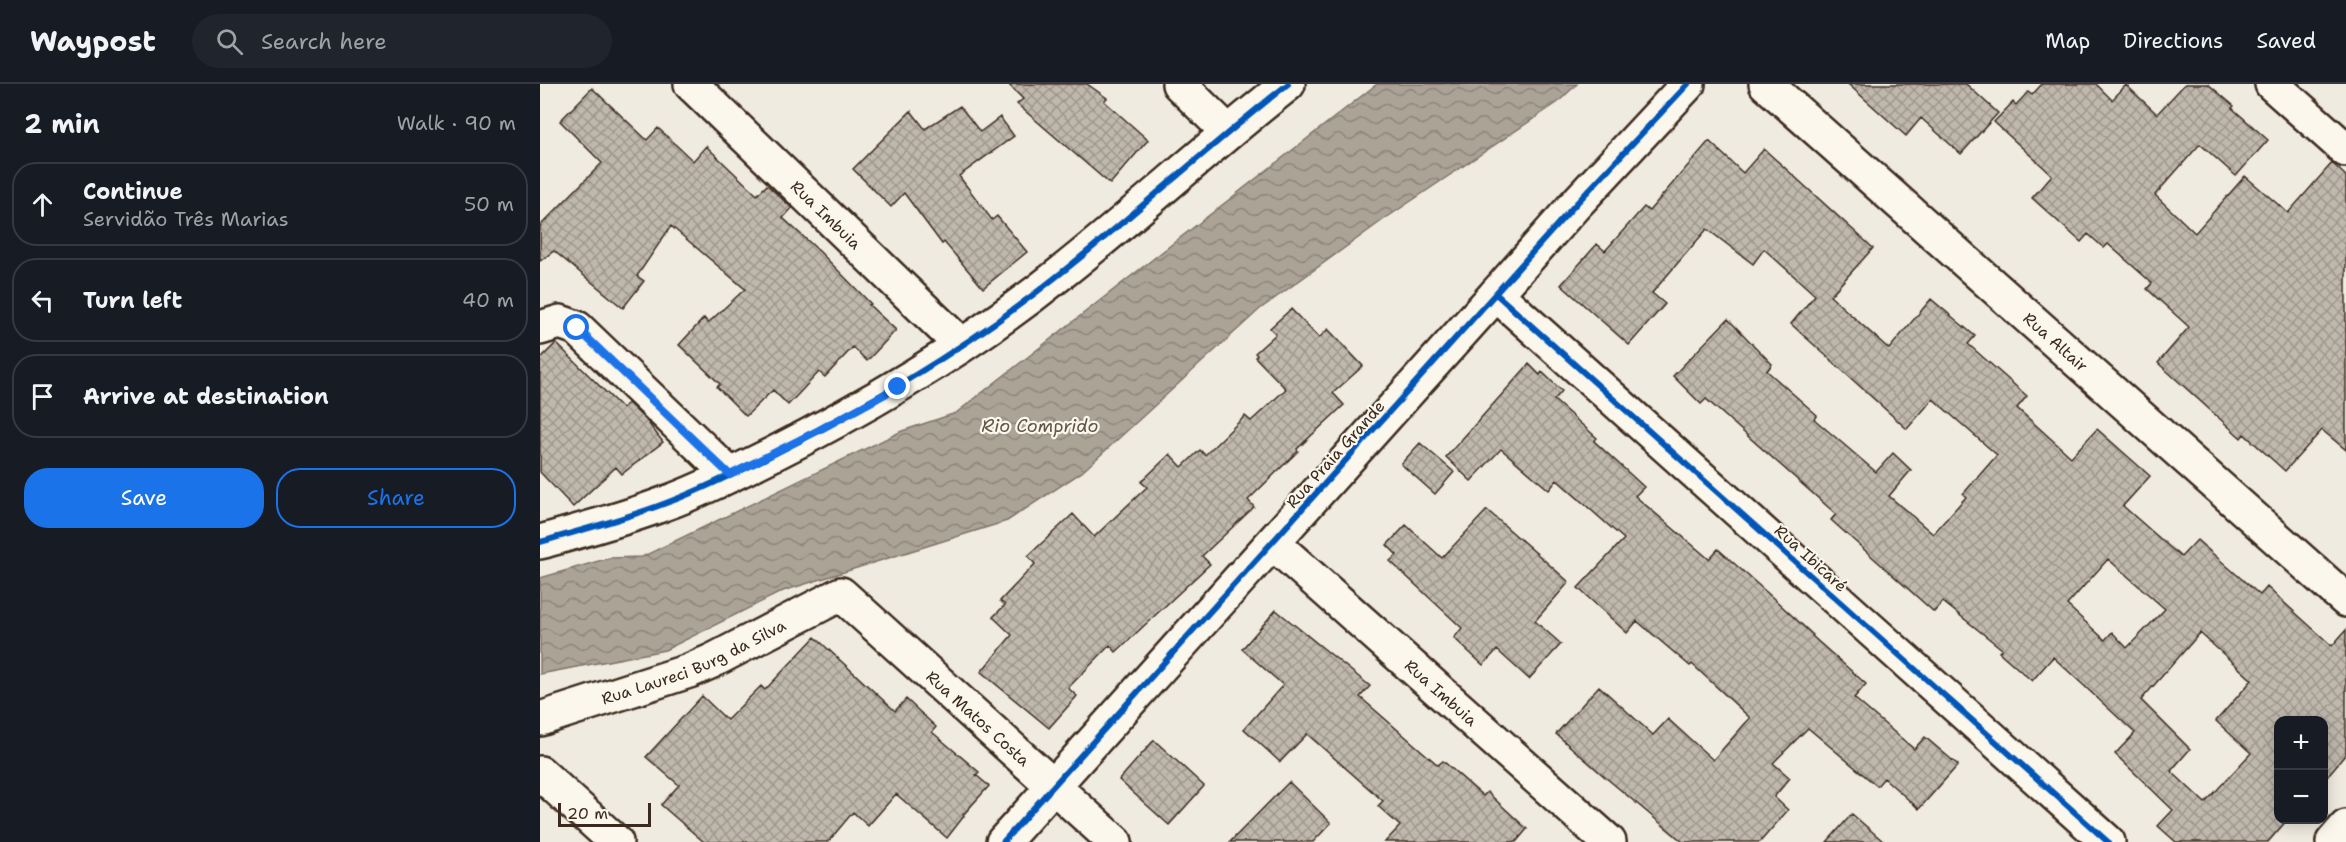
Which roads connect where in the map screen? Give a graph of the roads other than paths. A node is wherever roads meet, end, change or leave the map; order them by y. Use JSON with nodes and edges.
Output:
{"nodes":[{"id":1,"x":691,"y":84,"type":"edge"},
{"id":2,"x":1179,"y":84,"type":"edge"},
{"id":3,"x":1288,"y":84,"type":"edge"},
{"id":4,"x":1688,"y":84,"type":"edge"},
{"id":5,"x":1766,"y":84,"type":"edge"},
{"id":6,"x":2272,"y":84,"type":"edge"},
{"id":7,"x":1227,"y":132,"type":"junction"},
{"id":8,"x":2346,"y":150,"type":"edge"},
{"id":9,"x":1496,"y":294,"type":"junction"},
{"id":10,"x":540,"y":328,"type":"edge"},
{"id":11,"x":961,"y":345,"type":"junction"},
{"id":12,"x":730,"y":475,"type":"junction"},
{"id":13,"x":540,"y":542,"type":"edge"},
{"id":14,"x":1273,"y":543,"type":"junction"},
{"id":15,"x":841,"y":594,"type":"joint"},
{"id":16,"x":2346,"y":600,"type":"edge"},
{"id":17,"x":540,"y":718,"type":"edge"},
{"id":18,"x":540,"y":773,"type":"edge"},
{"id":19,"x":1053,"y":786,"type":"junction"},
{"id":20,"x":2346,"y":827,"type":"edge"},
{"id":21,"x":616,"y":842,"type":"edge"},
{"id":22,"x":1003,"y":842,"type":"edge"},
{"id":23,"x":1115,"y":842,"type":"edge"},
{"id":24,"x":1609,"y":842,"type":"edge"},
{"id":25,"x":2108,"y":842,"type":"edge"},
{"id":26,"x":2333,"y":842,"type":"edge"}],
"edges":[{"from":1,"to":11,"type":"street","name":"Rua Imbuia"},
{"from":2,"to":7,"type":"street"},
{"from":3,"to":7,"type":"street"},
{"from":4,"to":9,"type":"street","name":"Rua Praia Grande"},
{"from":5,"to":16,"type":"street","name":"Rua Altair"},
{"from":6,"to":8,"type":"street"},
{"from":7,"to":11,"type":"street"},
{"from":9,"to":14,"type":"street","name":"Rua Praia Grande"},
{"from":9,"to":25,"type":"street","name":"Rua Ibicaré"},
{"from":10,"to":12,"type":"street"},
{"from":11,"to":12,"type":"street"},
{"from":12,"to":13,"type":"street"},
{"from":14,"to":19,"type":"street","name":"Rua Praia Grande"},
{"from":14,"to":24,"type":"street","name":"Rua Imbuia"},
{"from":15,"to":17,"type":"street","name":"Rua Laureci Burg da Silva"},
{"from":15,"to":19,"type":"street","name":"Rua Matos Costa"},
{"from":18,"to":21,"type":"street"},
{"from":19,"to":22,"type":"street","name":"Rua Praia Grande"},
{"from":19,"to":23,"type":"street","name":"Rua Matos Costa"},
{"from":20,"to":26,"type":"street"}]}
